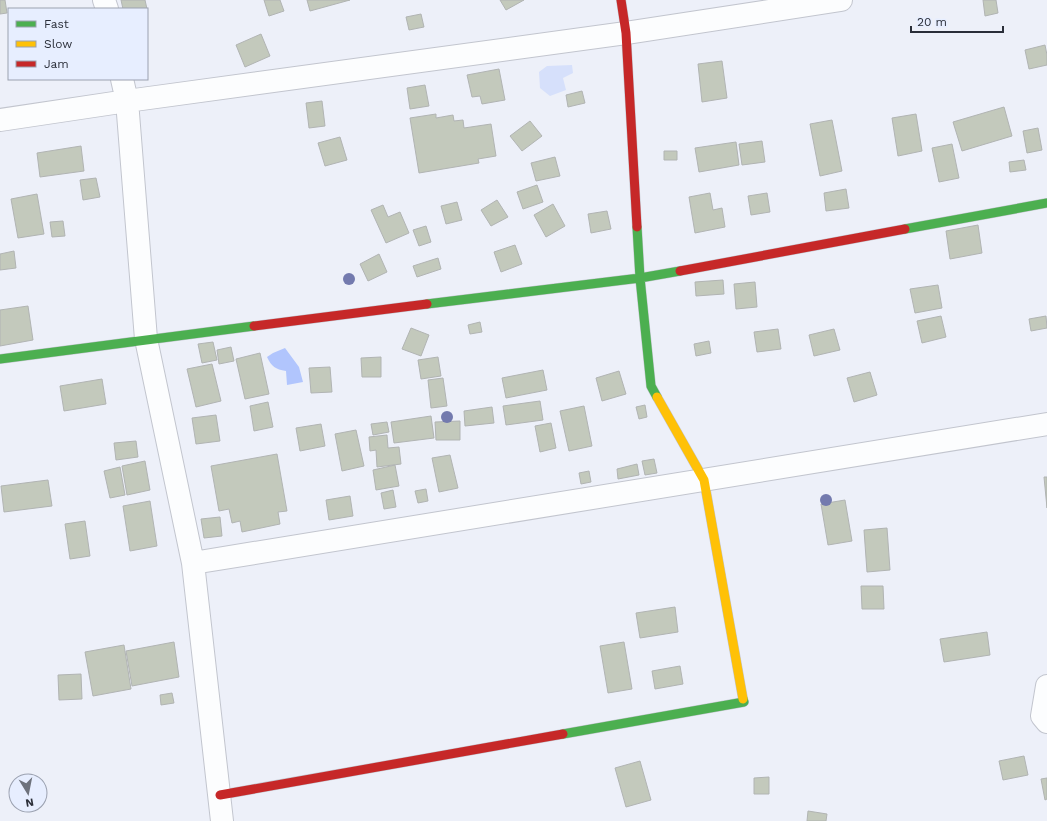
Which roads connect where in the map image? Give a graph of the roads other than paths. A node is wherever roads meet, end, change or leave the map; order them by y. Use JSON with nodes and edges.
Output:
{"nodes":[{"id":1,"x":621,"y":0,"type":"edge"},
{"id":2,"x":841,"y":0,"type":"edge"},
{"id":3,"x":626,"y":33,"type":"junction"},
{"id":4,"x":122,"y":80,"type":"edge"},
{"id":5,"x":127,"y":101,"type":"junction"},
{"id":6,"x":0,"y":120,"type":"edge"},
{"id":7,"x":1047,"y":203,"type":"edge"},
{"id":8,"x":640,"y":278,"type":"junction"},
{"id":9,"x":146,"y":339,"type":"junction"},
{"id":10,"x":0,"y":359,"type":"edge"},
{"id":11,"x":1047,"y":424,"type":"edge"},
{"id":12,"x":704,"y":480,"type":"junction"},
{"id":13,"x":193,"y":563,"type":"junction"},
{"id":14,"x":1047,"y":686,"type":"edge"},
{"id":15,"x":1047,"y":722,"type":"edge"},
{"id":16,"x":220,"y":795,"type":"junction"},
{"id":17,"x":222,"y":821,"type":"edge"}],
"edges":[{"from":1,"to":3,"type":"street"},
{"from":2,"to":3,"type":"street"},
{"from":3,"to":5,"type":"street"},
{"from":3,"to":8,"type":"street"},
{"from":4,"to":5,"type":"street"},
{"from":5,"to":6,"type":"street"},
{"from":5,"to":9,"type":"street"},
{"from":7,"to":8,"type":"street"},
{"from":8,"to":9,"type":"street"},
{"from":8,"to":12,"type":"street"},
{"from":9,"to":10,"type":"street"},
{"from":9,"to":13,"type":"street"},
{"from":11,"to":12,"type":"street"},
{"from":12,"to":13,"type":"street"},
{"from":12,"to":16,"type":"street"},
{"from":13,"to":16,"type":"street"},
{"from":14,"to":15,"type":"street"},
{"from":16,"to":17,"type":"street"}]}
